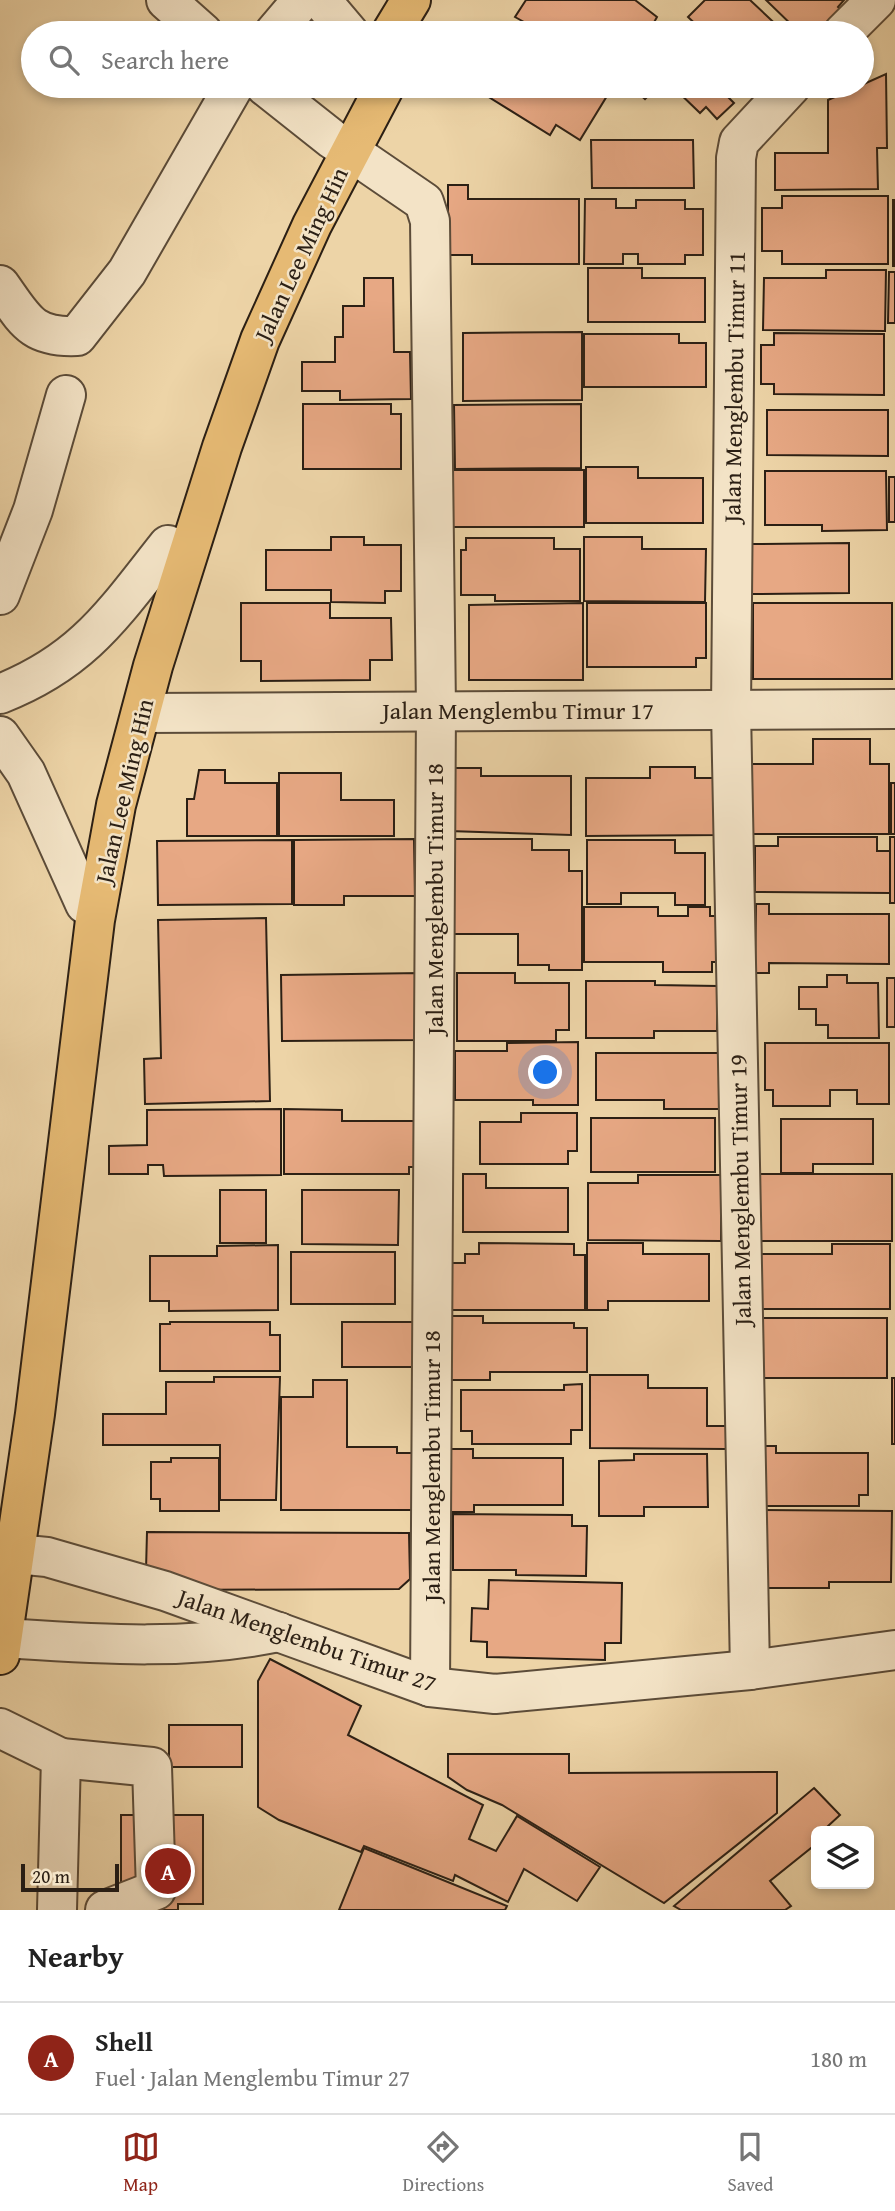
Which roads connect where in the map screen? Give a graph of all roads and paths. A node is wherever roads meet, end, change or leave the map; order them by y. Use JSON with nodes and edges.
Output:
{"nodes":[{"id":1,"x":166,"y":0,"type":"edge"},
{"id":2,"x":303,"y":0,"type":"edge"},
{"id":3,"x":321,"y":0,"type":"edge"},
{"id":4,"x":411,"y":0,"type":"edge"},
{"id":5,"x":432,"y":0,"type":"edge"},
{"id":6,"x":876,"y":0,"type":"edge"},
{"id":7,"x":190,"y":21,"type":"edge"},
{"id":8,"x":285,"y":21,"type":"edge"},
{"id":9,"x":339,"y":21,"type":"edge"},
{"id":10,"x":398,"y":21,"type":"edge"},
{"id":11,"x":421,"y":21,"type":"edge"},
{"id":12,"x":856,"y":21,"type":"edge"},
{"id":13,"x":227,"y":98,"type":"edge"},
{"id":14,"x":280,"y":98,"type":"edge"},
{"id":15,"x":358,"y":98,"type":"edge"},
{"id":16,"x":376,"y":98,"type":"edge"},
{"id":17,"x":780,"y":98,"type":"edge"},
{"id":18,"x":341,"y":145,"type":"junction"},
{"id":19,"x":0,"y":285,"type":"edge"},
{"id":20,"x":66,"y":394,"type":"dead end"},
{"id":21,"x":167,"y":545,"type":"junction"},
{"id":22,"x":0,"y":595,"type":"edge"},
{"id":23,"x":0,"y":694,"type":"edge"},
{"id":24,"x":436,"y":709,"type":"junction"},
{"id":25,"x":895,"y":709,"type":"edge"},
{"id":26,"x":731,"y":710,"type":"junction"},
{"id":27,"x":141,"y":713,"type":"junction"},
{"id":28,"x":0,"y":736,"type":"edge"},
{"id":29,"x":85,"y":904,"type":"junction"},
{"id":30,"x":0,"y":1496,"type":"edge"},
{"id":31,"x":9,"y":1554,"type":"edge"},
{"id":32,"x":165,"y":1591,"type":"junction"},
{"id":33,"x":279,"y":1632,"type":"junction"},
{"id":34,"x":1,"y":1647,"type":"edge"},
{"id":35,"x":136,"y":1647,"type":"junction"},
{"id":36,"x":895,"y":1650,"type":"edge"},
{"id":37,"x":750,"y":1670,"type":"junction"},
{"id":38,"x":430,"y":1687,"type":"junction"},
{"id":39,"x":0,"y":1728,"type":"edge"},
{"id":40,"x":61,"y":1758,"type":"junction"},
{"id":41,"x":57,"y":1910,"type":"edge"},
{"id":42,"x":105,"y":1910,"type":"edge"}],
"edges":[{"from":1,"to":7,"type":"street"},
{"from":2,"to":8,"type":"street"},
{"from":3,"to":9,"type":"street"},
{"from":4,"to":10,"type":"main road"},
{"from":5,"to":11,"type":"main road"},
{"from":6,"to":12,"type":"street"},
{"from":13,"to":19,"type":"street"},
{"from":14,"to":18,"type":"street","name":"Jalan Menglembu Timur 18"},
{"from":15,"to":18,"type":"main road","name":"Jalan Lee Ming Hin"},
{"from":16,"to":18,"type":"main road","name":"Jalan Lee Ming Hin"},
{"from":17,"to":26,"type":"street","name":"Jalan Menglembu Timur 11"},
{"from":18,"to":21,"type":"main road","name":"Jalan Lee Ming Hin"},
{"from":18,"to":24,"type":"street","name":"Jalan Menglembu Timur 18"},
{"from":18,"to":27,"type":"main road","name":"Jalan Lee Ming Hin"},
{"from":20,"to":22,"type":"street"},
{"from":21,"to":23,"type":"street"},
{"from":21,"to":29,"type":"main road","name":"Jalan Lee Ming Hin"},
{"from":24,"to":26,"type":"street","name":"Jalan Menglembu Timur 17"},
{"from":24,"to":27,"type":"street","name":"Jalan Menglembu Timur 17"},
{"from":24,"to":38,"type":"street","name":"Jalan Menglembu Timur 18"},
{"from":25,"to":26,"type":"street","name":"Jalan Menglembu Timur 17"},
{"from":26,"to":37,"type":"street","name":"Jalan Menglembu Timur 19"},
{"from":27,"to":31,"type":"main road","name":"Jalan Lee Ming Hin"},
{"from":28,"to":29,"type":"street"},
{"from":29,"to":30,"type":"main road","name":"Jalan Lee Ming Hin"},
{"from":31,"to":32,"type":"street","name":"Jalan Menglembu Timur 27"},
{"from":31,"to":34,"type":"main road","name":"Jalan Lee Ming Hin"},
{"from":32,"to":33,"type":"street","name":"Jalan Menglembu Timur 27"},
{"from":32,"to":35,"type":"street"},
{"from":33,"to":35,"type":"street"},
{"from":33,"to":38,"type":"street","name":"Jalan Menglembu Timur 27"},
{"from":34,"to":35,"type":"street"},
{"from":36,"to":37,"type":"street","name":"Jalan Menglembu Timur 27"},
{"from":37,"to":38,"type":"street","name":"Jalan Menglembu Timur 27"},
{"from":39,"to":40,"type":"street"},
{"from":40,"to":41,"type":"street"},
{"from":40,"to":42,"type":"street"}]}
